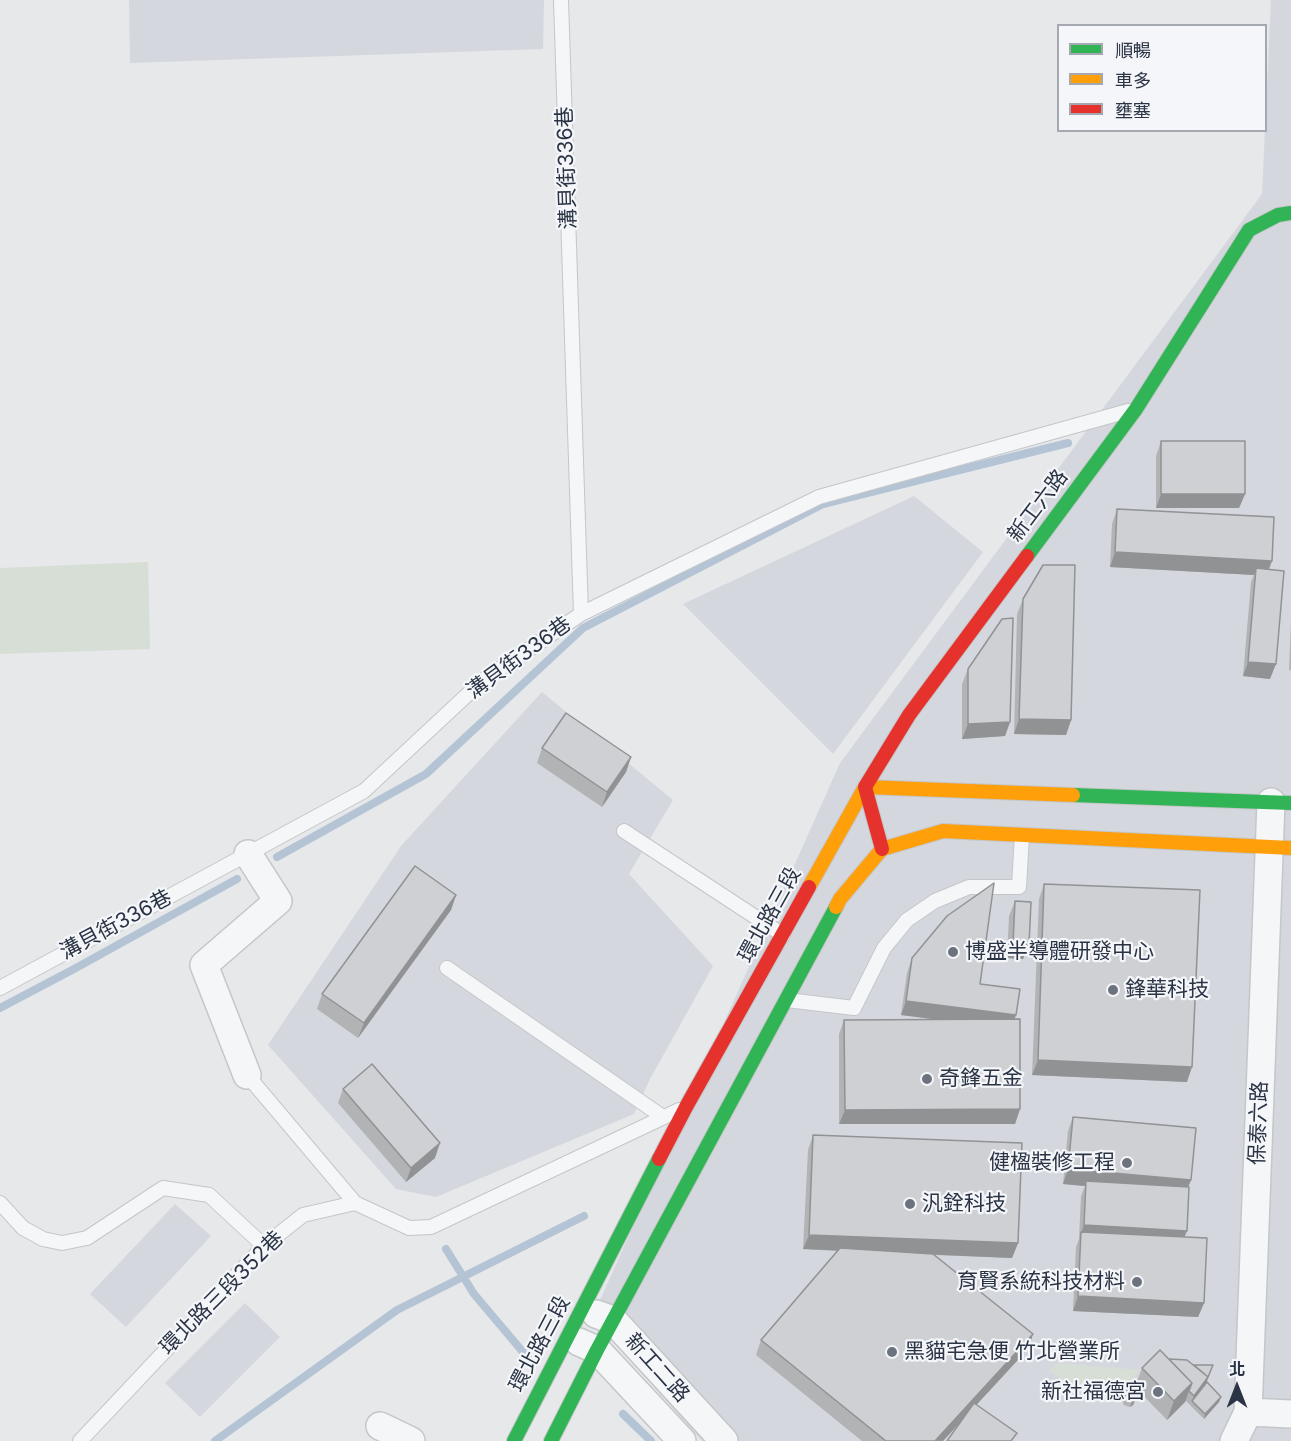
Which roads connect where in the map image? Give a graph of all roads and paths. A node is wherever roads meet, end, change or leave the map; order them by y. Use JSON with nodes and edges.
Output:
{"nodes":[{"id":1,"x":561,"y":0,"type":"edge"},
{"id":2,"x":1291,"y":213,"type":"edge"},
{"id":3,"x":1136,"y":409,"type":"junction"},
{"id":4,"x":581,"y":614,"type":"junction"},
{"id":5,"x":865,"y":788,"type":"junction"},
{"id":6,"x":1281,"y":803,"type":"edge"},
{"id":7,"x":624,"y":831,"type":"dead end"},
{"id":8,"x":1022,"y":835,"type":"junction"},
{"id":9,"x":1280,"y":848,"type":"edge"},
{"id":10,"x":882,"y":849,"type":"junction"},
{"id":11,"x":248,"y":854,"type":"junction"},
{"id":12,"x":783,"y":934,"type":"junction"},
{"id":13,"x":447,"y":968,"type":"dead end"},
{"id":14,"x":0,"y":988,"type":"edge"},
{"id":15,"x":785,"y":1000,"type":"junction"},
{"id":16,"x":247,"y":1075,"type":"joint"},
{"id":17,"x":686,"y":1107,"type":"junction"},
{"id":18,"x":663,"y":1118,"type":"junction"},
{"id":19,"x":0,"y":1203,"type":"edge"},
{"id":20,"x":355,"y":1203,"type":"junction"},
{"id":21,"x":264,"y":1246,"type":"junction"},
{"id":22,"x":582,"y":1310,"type":"junction"},
{"id":23,"x":613,"y":1320,"type":"junction"},
{"id":24,"x":567,"y":1337,"type":"junction"},
{"id":25,"x":597,"y":1350,"type":"junction"},
{"id":26,"x":1248,"y":1412,"type":"junction"},
{"id":27,"x":1291,"y":1414,"type":"edge"},
{"id":28,"x":380,"y":1426,"type":"dead end"},
{"id":29,"x":80,"y":1441,"type":"edge"},
{"id":30,"x":411,"y":1441,"type":"edge"},
{"id":31,"x":514,"y":1441,"type":"edge"},
{"id":32,"x":551,"y":1441,"type":"edge"},
{"id":33,"x":682,"y":1441,"type":"edge"},
{"id":34,"x":724,"y":1441,"type":"edge"},
{"id":35,"x":1234,"y":1441,"type":"edge"}],
"edges":[{"from":1,"to":4,"type":"lane","name":"溝貝街336巷"},
{"from":2,"to":3,"type":"street","name":"新工六路"},
{"from":3,"to":4,"type":"lane"},
{"from":3,"to":5,"type":"street","name":"新工六路"},
{"from":4,"to":11,"type":"lane","name":"溝貝街336巷"},
{"from":5,"to":6,"type":"street"},
{"from":5,"to":10,"type":"street"},
{"from":5,"to":12,"type":"street","name":"環北路三段"},
{"from":6,"to":9,"type":"street","name":"保泰六路"},
{"from":7,"to":12,"type":"lane"},
{"from":8,"to":9,"type":"street"},
{"from":8,"to":10,"type":"street"},
{"from":8,"to":15,"type":"lane"},
{"from":9,"to":26,"type":"street","name":"保泰六路"},
{"from":10,"to":15,"type":"street"},
{"from":11,"to":14,"type":"lane","name":"溝貝街336巷"},
{"from":11,"to":16,"type":"street"},
{"from":12,"to":17,"type":"street","name":"環北路三段"},
{"from":13,"to":18,"type":"lane"},
{"from":15,"to":23,"type":"street"},
{"from":16,"to":20,"type":"lane"},
{"from":17,"to":18,"type":"lane"},
{"from":17,"to":22,"type":"street","name":"環北路三段"},
{"from":18,"to":20,"type":"lane"},
{"from":19,"to":21,"type":"lane"},
{"from":20,"to":21,"type":"lane","name":"環北路三段352巷"},
{"from":21,"to":29,"type":"lane","name":"環北路三段352巷"},
{"from":22,"to":23,"type":"street","name":"新工二路"},
{"from":22,"to":24,"type":"street","name":"環北路三段"},
{"from":23,"to":25,"type":"street"},
{"from":23,"to":34,"type":"street","name":"新工二路"},
{"from":24,"to":25,"type":"street","name":"新工二路"},
{"from":24,"to":31,"type":"street","name":"環北路三段"},
{"from":25,"to":32,"type":"street"},
{"from":25,"to":33,"type":"street","name":"新工二路"},
{"from":26,"to":27,"type":"street"},
{"from":26,"to":35,"type":"street","name":"保泰六路"},
{"from":28,"to":30,"type":"street"}]}
